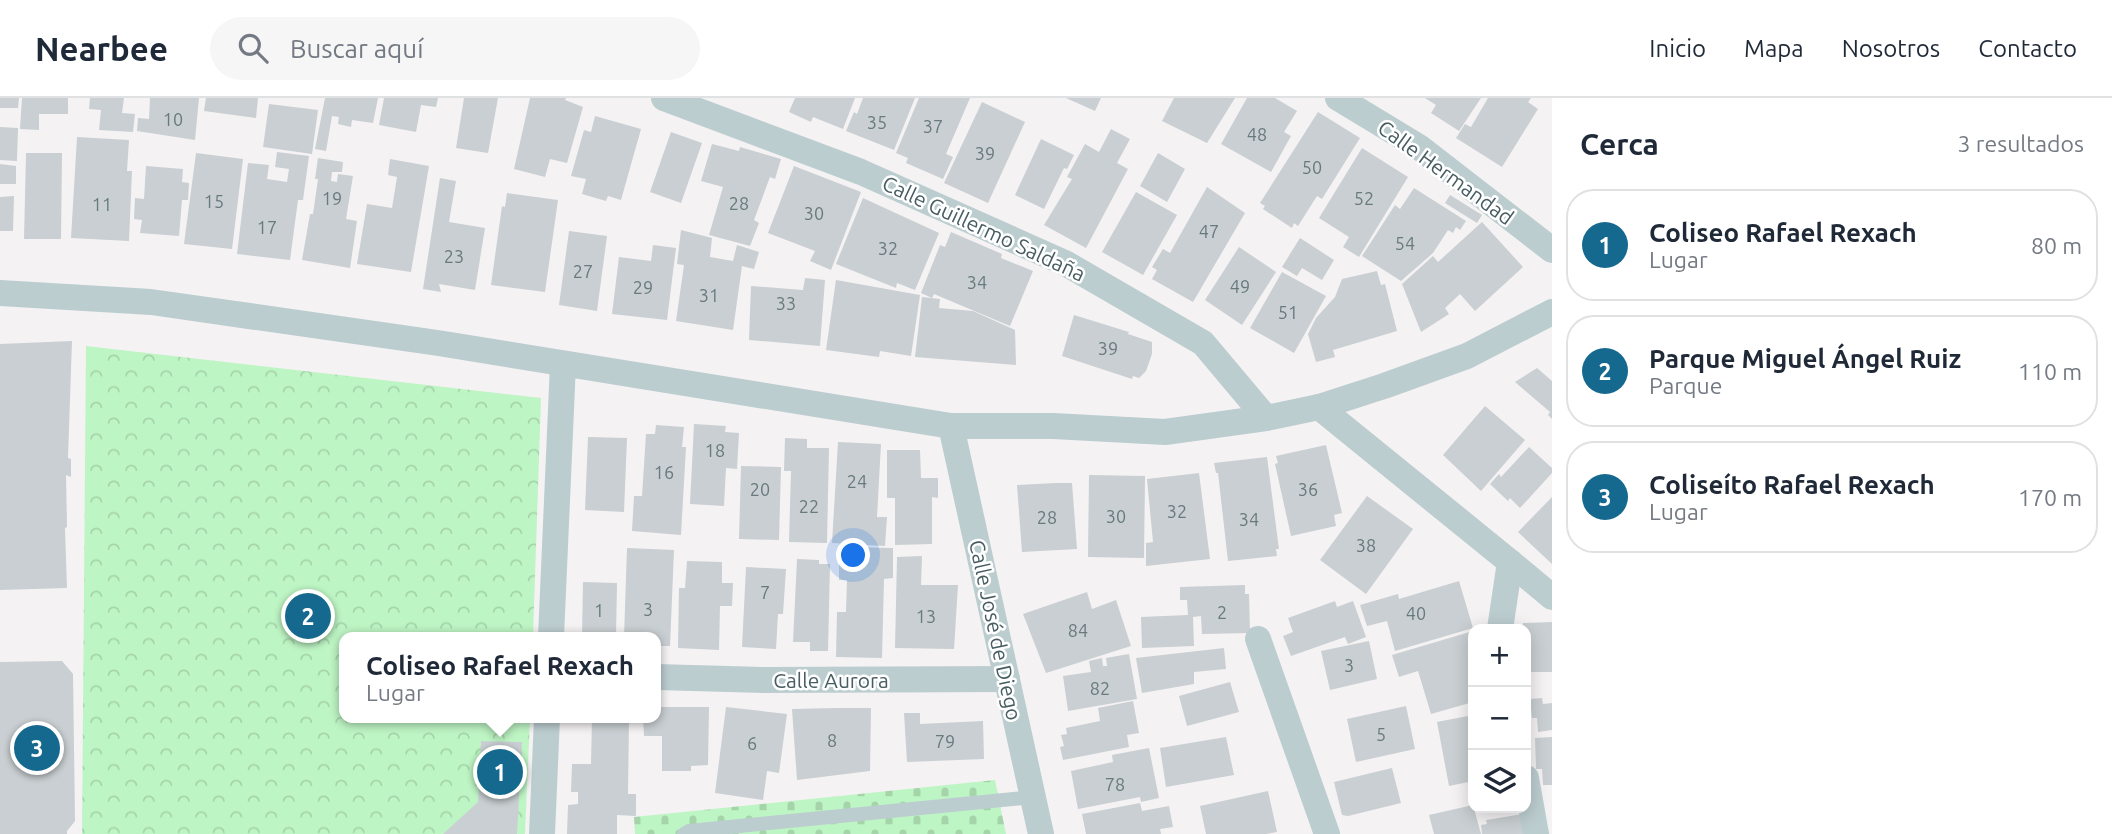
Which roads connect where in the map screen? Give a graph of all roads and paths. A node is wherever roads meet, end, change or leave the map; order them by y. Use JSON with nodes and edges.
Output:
{"nodes":[{"id":1,"x":664,"y":98,"type":"edge"},
{"id":2,"x":1338,"y":98,"type":"edge"},
{"id":3,"x":1552,"y":250,"type":"edge"},
{"id":4,"x":0,"y":293,"type":"edge"},
{"id":5,"x":1552,"y":312,"type":"edge"},
{"id":6,"x":563,"y":364,"type":"junction"},
{"id":7,"x":1319,"y":407,"type":"junction"},
{"id":8,"x":1266,"y":418,"type":"junction"},
{"id":9,"x":951,"y":426,"type":"junction"},
{"id":10,"x":1510,"y":562,"type":"junction"},
{"id":11,"x":1552,"y":597,"type":"edge"},
{"id":12,"x":1501,"y":624,"type":"edge"},
{"id":13,"x":551,"y":632,"type":"edge"},
{"id":14,"x":1258,"y":639,"type":"dead end"},
{"id":15,"x":661,"y":677,"type":"edge"},
{"id":16,"x":1007,"y":679,"type":"junction"},
{"id":17,"x":547,"y":723,"type":"edge"},
{"id":18,"x":1033,"y":797,"type":"junction"},
{"id":19,"x":1531,"y":806,"type":"edge"},
{"id":20,"x":542,"y":834,"type":"edge"},
{"id":21,"x":684,"y":834,"type":"edge"},
{"id":22,"x":1041,"y":834,"type":"edge"},
{"id":23,"x":1327,"y":834,"type":"edge"},
{"id":24,"x":1536,"y":834,"type":"edge"}],
"edges":[{"from":1,"to":8,"type":"street","name":"Calle Guillermo Saldaña"},
{"from":2,"to":3,"type":"street","name":"Calle Hermandad"},
{"from":4,"to":6,"type":"street"},
{"from":5,"to":7,"type":"street"},
{"from":6,"to":9,"type":"street"},
{"from":6,"to":13,"type":"street"},
{"from":7,"to":8,"type":"street"},
{"from":7,"to":10,"type":"street"},
{"from":8,"to":9,"type":"street"},
{"from":9,"to":16,"type":"street","name":"Calle José de Diego"},
{"from":10,"to":11,"type":"street"},
{"from":10,"to":12,"type":"street"},
{"from":14,"to":23,"type":"street"},
{"from":15,"to":16,"type":"street","name":"Calle Aurora"},
{"from":16,"to":18,"type":"street","name":"Calle José de Diego"},
{"from":17,"to":20,"type":"street"},
{"from":18,"to":21,"type":"lane"},
{"from":18,"to":22,"type":"street","name":"Calle José de Diego"},
{"from":19,"to":24,"type":"street"}]}
